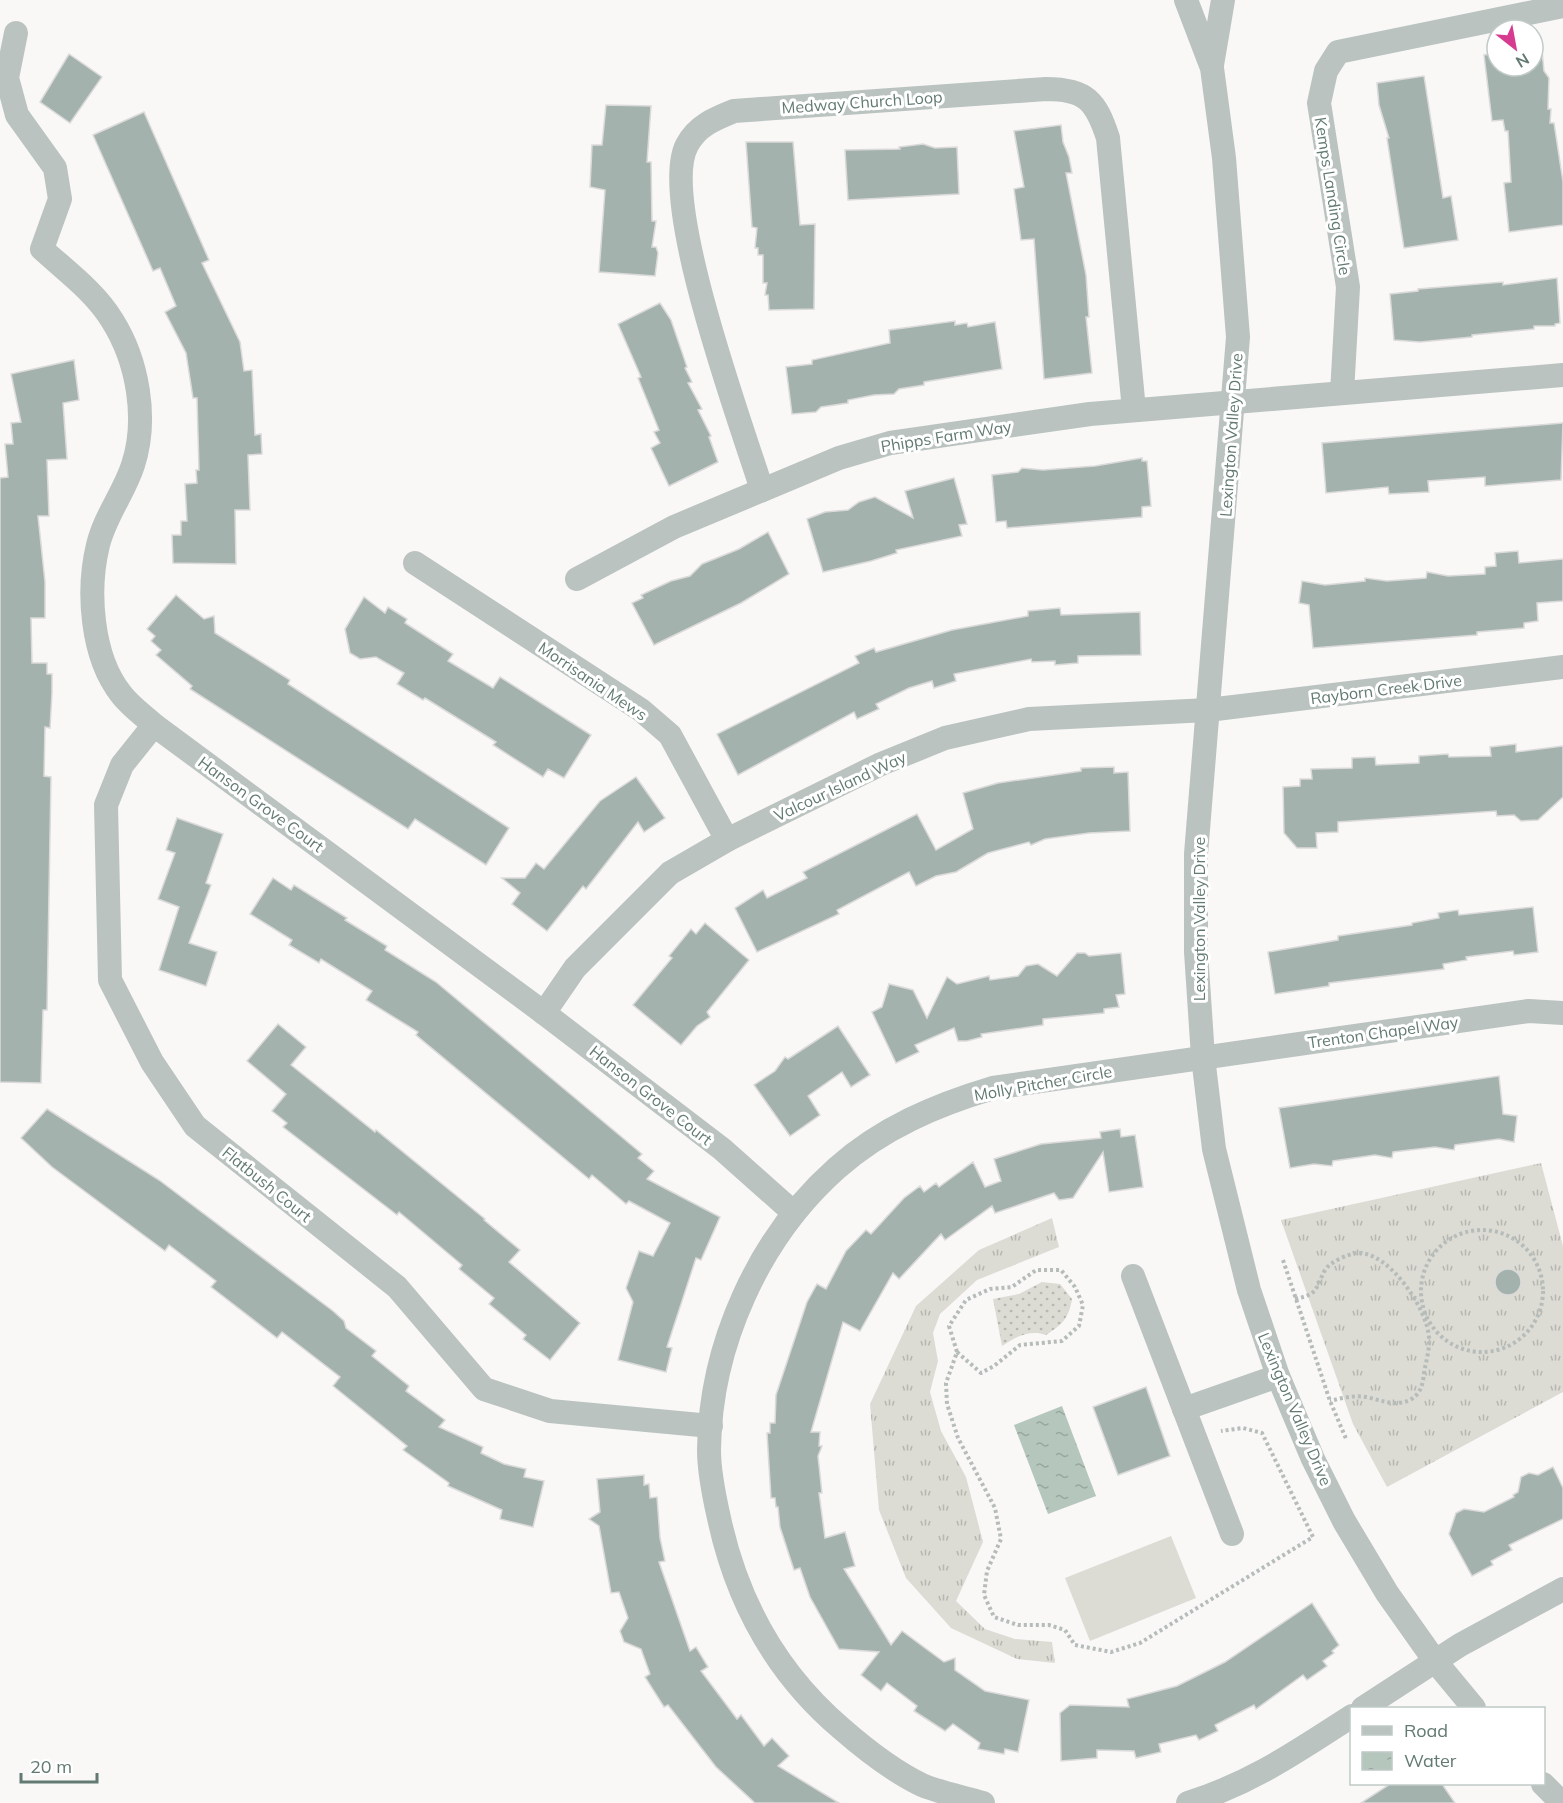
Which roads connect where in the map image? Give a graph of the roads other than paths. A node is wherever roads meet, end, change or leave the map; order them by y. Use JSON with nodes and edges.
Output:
{"nodes":[{"id":1,"x":1186,"y":0,"type":"edge"},
{"id":2,"x":1222,"y":0,"type":"edge"},
{"id":3,"x":1563,"y":6,"type":"edge"},
{"id":4,"x":16,"y":33,"type":"dead end"},
{"id":5,"x":1212,"y":68,"type":"junction"},
{"id":6,"x":1563,"y":375,"type":"edge"},
{"id":7,"x":1342,"y":393,"type":"junction"},
{"id":8,"x":1233,"y":402,"type":"junction"},
{"id":9,"x":1134,"y":410,"type":"junction"},
{"id":10,"x":762,"y":490,"type":"junction"},
{"id":11,"x":415,"y":563,"type":"dead end"},
{"id":12,"x":577,"y":579,"type":"dead end"},
{"id":13,"x":1563,"y":667,"type":"edge"},
{"id":14,"x":1208,"y":710,"type":"junction"},
{"id":15,"x":154,"y":725,"type":"junction"},
{"id":16,"x":727,"y":840,"type":"junction"},
{"id":17,"x":544,"y":1013,"type":"junction"},
{"id":18,"x":1563,"y":1013,"type":"edge"},
{"id":19,"x":1203,"y":1058,"type":"junction"},
{"id":20,"x":794,"y":1213,"type":"junction"},
{"id":21,"x":1132,"y":1276,"type":"dead end"},
{"id":22,"x":1278,"y":1376,"type":"junction"},
{"id":23,"x":1184,"y":1409,"type":"junction"},
{"id":24,"x":711,"y":1426,"type":"junction"},
{"id":25,"x":1232,"y":1534,"type":"dead end"},
{"id":26,"x":1563,"y":1589,"type":"edge"},
{"id":27,"x":1435,"y":1662,"type":"junction"},
{"id":28,"x":1365,"y":1707,"type":"edge"},
{"id":29,"x":1473,"y":1707,"type":"edge"},
{"id":30,"x":1350,"y":1717,"type":"edge"},
{"id":31,"x":1544,"y":1785,"type":"edge"},
{"id":32,"x":983,"y":1803,"type":"edge"},
{"id":33,"x":1188,"y":1803,"type":"edge"},
{"id":34,"x":1562,"y":1803,"type":"edge"}],
"edges":[{"from":1,"to":5,"type":"street","name":"Lexington Valley Drive"},
{"from":2,"to":5,"type":"street","name":"Lexington Valley Drive"},
{"from":3,"to":7,"type":"street","name":"Kemps Landing Circle"},
{"from":4,"to":15,"type":"street","name":"Hanson Grove Court"},
{"from":5,"to":8,"type":"street","name":"Lexington Valley Drive"},
{"from":6,"to":7,"type":"street"},
{"from":7,"to":8,"type":"street"},
{"from":8,"to":9,"type":"street","name":"Phipps Farm Way"},
{"from":8,"to":14,"type":"street","name":"Lexington Valley Drive"},
{"from":9,"to":10,"type":"street","name":"Phipps Farm Way"},
{"from":9,"to":10,"type":"street","name":"Medway Church Loop"},
{"from":10,"to":12,"type":"street","name":"Phipps Farm Way"},
{"from":11,"to":16,"type":"street","name":"Morrisania Mews"},
{"from":13,"to":14,"type":"street","name":"Rayborn Creek Drive"},
{"from":14,"to":16,"type":"street","name":"Valcour Island Way"},
{"from":14,"to":19,"type":"street","name":"Lexington Valley Drive"},
{"from":15,"to":17,"type":"street","name":"Hanson Grove Court"},
{"from":15,"to":24,"type":"street","name":"Flatbush Court"},
{"from":16,"to":17,"type":"street","name":"Valcour Island Way"},
{"from":17,"to":20,"type":"street","name":"Hanson Grove Court"},
{"from":18,"to":19,"type":"street","name":"Trenton Chapel Way"},
{"from":19,"to":20,"type":"street","name":"Molly Pitcher Circle"},
{"from":19,"to":22,"type":"street","name":"Lexington Valley Drive"},
{"from":20,"to":24,"type":"street","name":"Molly Pitcher Circle"},
{"from":21,"to":23,"type":"street"},
{"from":22,"to":23,"type":"street"},
{"from":22,"to":27,"type":"street","name":"Lexington Valley Drive"},
{"from":23,"to":25,"type":"street"},
{"from":24,"to":32,"type":"street","name":"Molly Pitcher Circle"},
{"from":26,"to":27,"type":"street"},
{"from":27,"to":28,"type":"street"},
{"from":27,"to":29,"type":"street","name":"Lexington Valley Drive"},
{"from":30,"to":33,"type":"street"},
{"from":31,"to":34,"type":"street"}]}
